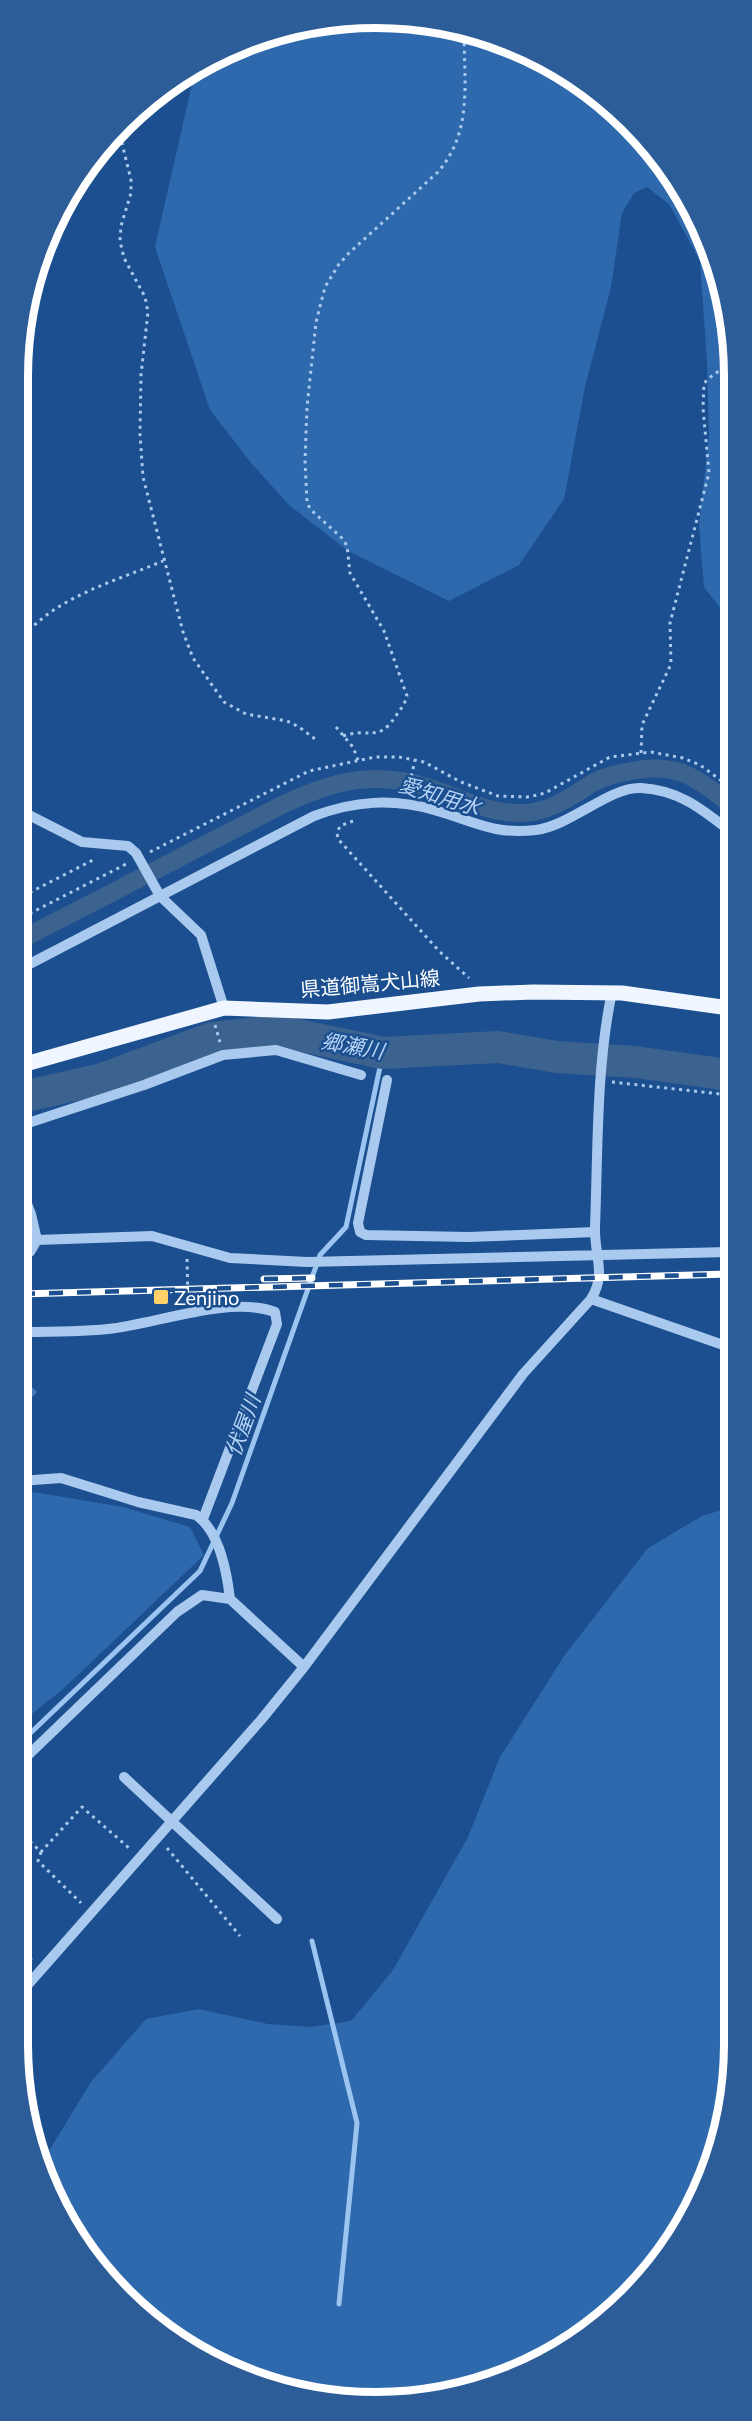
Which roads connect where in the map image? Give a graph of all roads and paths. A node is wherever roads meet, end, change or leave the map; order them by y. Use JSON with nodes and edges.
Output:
{"nodes":[{"id":1,"x":464,"y":40,"type":"edge"},
{"id":2,"x":121,"y":140,"type":"edge"},
{"id":3,"x":724,"y":370,"type":"edge"},
{"id":4,"x":164,"y":561,"type":"junction"},
{"id":5,"x":28,"y":631,"type":"edge"},
{"id":6,"x":336,"y":728,"type":"dead end"},
{"id":7,"x":344,"y":736,"type":"junction"},
{"id":8,"x":315,"y":739,"type":"dead end"},
{"id":9,"x":641,"y":753,"type":"dead end"},
{"id":10,"x":358,"y":760,"type":"dead end"},
{"id":11,"x":415,"y":760,"type":"dead end"},
{"id":12,"x":405,"y":805,"type":"junction"},
{"id":13,"x":28,"y":815,"type":"edge"},
{"id":14,"x":357,"y":819,"type":"dead end"},
{"id":15,"x":724,"y":826,"type":"edge"},
{"id":16,"x":90,"y":843,"type":"junction"},
{"id":17,"x":28,"y":893,"type":"edge"},
{"id":18,"x":160,"y":896,"type":"junction"},
{"id":19,"x":28,"y":965,"type":"edge"},
{"id":20,"x":612,"y":992,"type":"junction"},
{"id":21,"x":479,"y":994,"type":"junction"},
{"id":22,"x":724,"y":1007,"type":"edge"},
{"id":23,"x":224,"y":1008,"type":"junction"},
{"id":24,"x":214,"y":1021,"type":"dead end"},
{"id":25,"x":223,"y":1055,"type":"junction"},
{"id":26,"x":28,"y":1063,"type":"edge"},
{"id":27,"x":361,"y":1075,"type":"dead end"},
{"id":28,"x":387,"y":1080,"type":"dead end"},
{"id":29,"x":602,"y":1081,"type":"junction"},
{"id":30,"x":724,"y":1094,"type":"edge"},
{"id":31,"x":28,"y":1123,"type":"edge"},
{"id":32,"x":28,"y":1207,"type":"edge"},
{"id":33,"x":595,"y":1232,"type":"junction"},
{"id":34,"x":37,"y":1240,"type":"junction"},
{"id":35,"x":187,"y":1247,"type":"junction"},
{"id":36,"x":28,"y":1251,"type":"edge"},
{"id":37,"x":724,"y":1252,"type":"edge"},
{"id":38,"x":596,"y":1254,"type":"junction"},
{"id":39,"x":591,"y":1299,"type":"junction"},
{"id":40,"x":188,"y":1314,"type":"junction"},
{"id":41,"x":28,"y":1332,"type":"edge"},
{"id":42,"x":724,"y":1345,"type":"edge"},
{"id":43,"x":28,"y":1480,"type":"edge"},
{"id":44,"x":203,"y":1519,"type":"junction"},
{"id":45,"x":230,"y":1599,"type":"junction"},
{"id":46,"x":304,"y":1667,"type":"junction"},
{"id":47,"x":28,"y":1755,"type":"edge"},
{"id":48,"x":124,"y":1777,"type":"dead end"},
{"id":49,"x":172,"y":1822,"type":"junction"},
{"id":50,"x":158,"y":1838,"type":"junction"},
{"id":51,"x":28,"y":1840,"type":"edge"},
{"id":52,"x":136,"y":1841,"type":"dead end"},
{"id":53,"x":41,"y":1852,"type":"junction"},
{"id":54,"x":81,"y":1912,"type":"dead end"},
{"id":55,"x":277,"y":1919,"type":"dead end"},
{"id":56,"x":240,"y":1936,"type":"dead end"},
{"id":57,"x":28,"y":1985,"type":"edge"}],
"edges":[{"from":1,"to":7,"type":"path"},
{"from":2,"to":4,"type":"path"},
{"from":3,"to":9,"type":"path"},
{"from":4,"to":5,"type":"path"},
{"from":4,"to":8,"type":"path"},
{"from":6,"to":7,"type":"path"},
{"from":7,"to":10,"type":"path"},
{"from":11,"to":12,"type":"path"},
{"from":12,"to":15,"type":"street"},
{"from":12,"to":18,"type":"street"},
{"from":13,"to":16,"type":"street"},
{"from":14,"to":21,"type":"path"},
{"from":16,"to":17,"type":"path"},
{"from":16,"to":18,"type":"street"},
{"from":18,"to":19,"type":"street"},
{"from":18,"to":23,"type":"street"},
{"from":20,"to":21,"type":"main road","name":"県道御嵩犬山線"},
{"from":20,"to":22,"type":"main road","name":"県道御嵩犬山線"},
{"from":20,"to":29,"type":"street"},
{"from":21,"to":23,"type":"main road","name":"県道御嵩犬山線"},
{"from":23,"to":26,"type":"main road","name":"県道御嵩犬山線"},
{"from":24,"to":25,"type":"path"},
{"from":25,"to":27,"type":"street"},
{"from":25,"to":31,"type":"street"},
{"from":28,"to":33,"type":"street"},
{"from":29,"to":30,"type":"path"},
{"from":29,"to":33,"type":"street"},
{"from":32,"to":34,"type":"street"},
{"from":33,"to":38,"type":"street"},
{"from":34,"to":35,"type":"street"},
{"from":34,"to":36,"type":"street"},
{"from":35,"to":38,"type":"street"},
{"from":35,"to":40,"type":"path"},
{"from":37,"to":38,"type":"street"},
{"from":38,"to":39,"type":"street"},
{"from":39,"to":42,"type":"street"},
{"from":39,"to":46,"type":"street"},
{"from":40,"to":41,"type":"street"},
{"from":40,"to":44,"type":"street"},
{"from":43,"to":44,"type":"street"},
{"from":44,"to":45,"type":"street"},
{"from":45,"to":46,"type":"street"},
{"from":45,"to":47,"type":"street"},
{"from":46,"to":49,"type":"street"},
{"from":48,"to":49,"type":"street"},
{"from":49,"to":50,"type":"street"},
{"from":49,"to":55,"type":"street"},
{"from":50,"to":56,"type":"path"},
{"from":50,"to":57,"type":"street"},
{"from":51,"to":53,"type":"path"},
{"from":52,"to":53,"type":"path"},
{"from":53,"to":54,"type":"path"}]}
